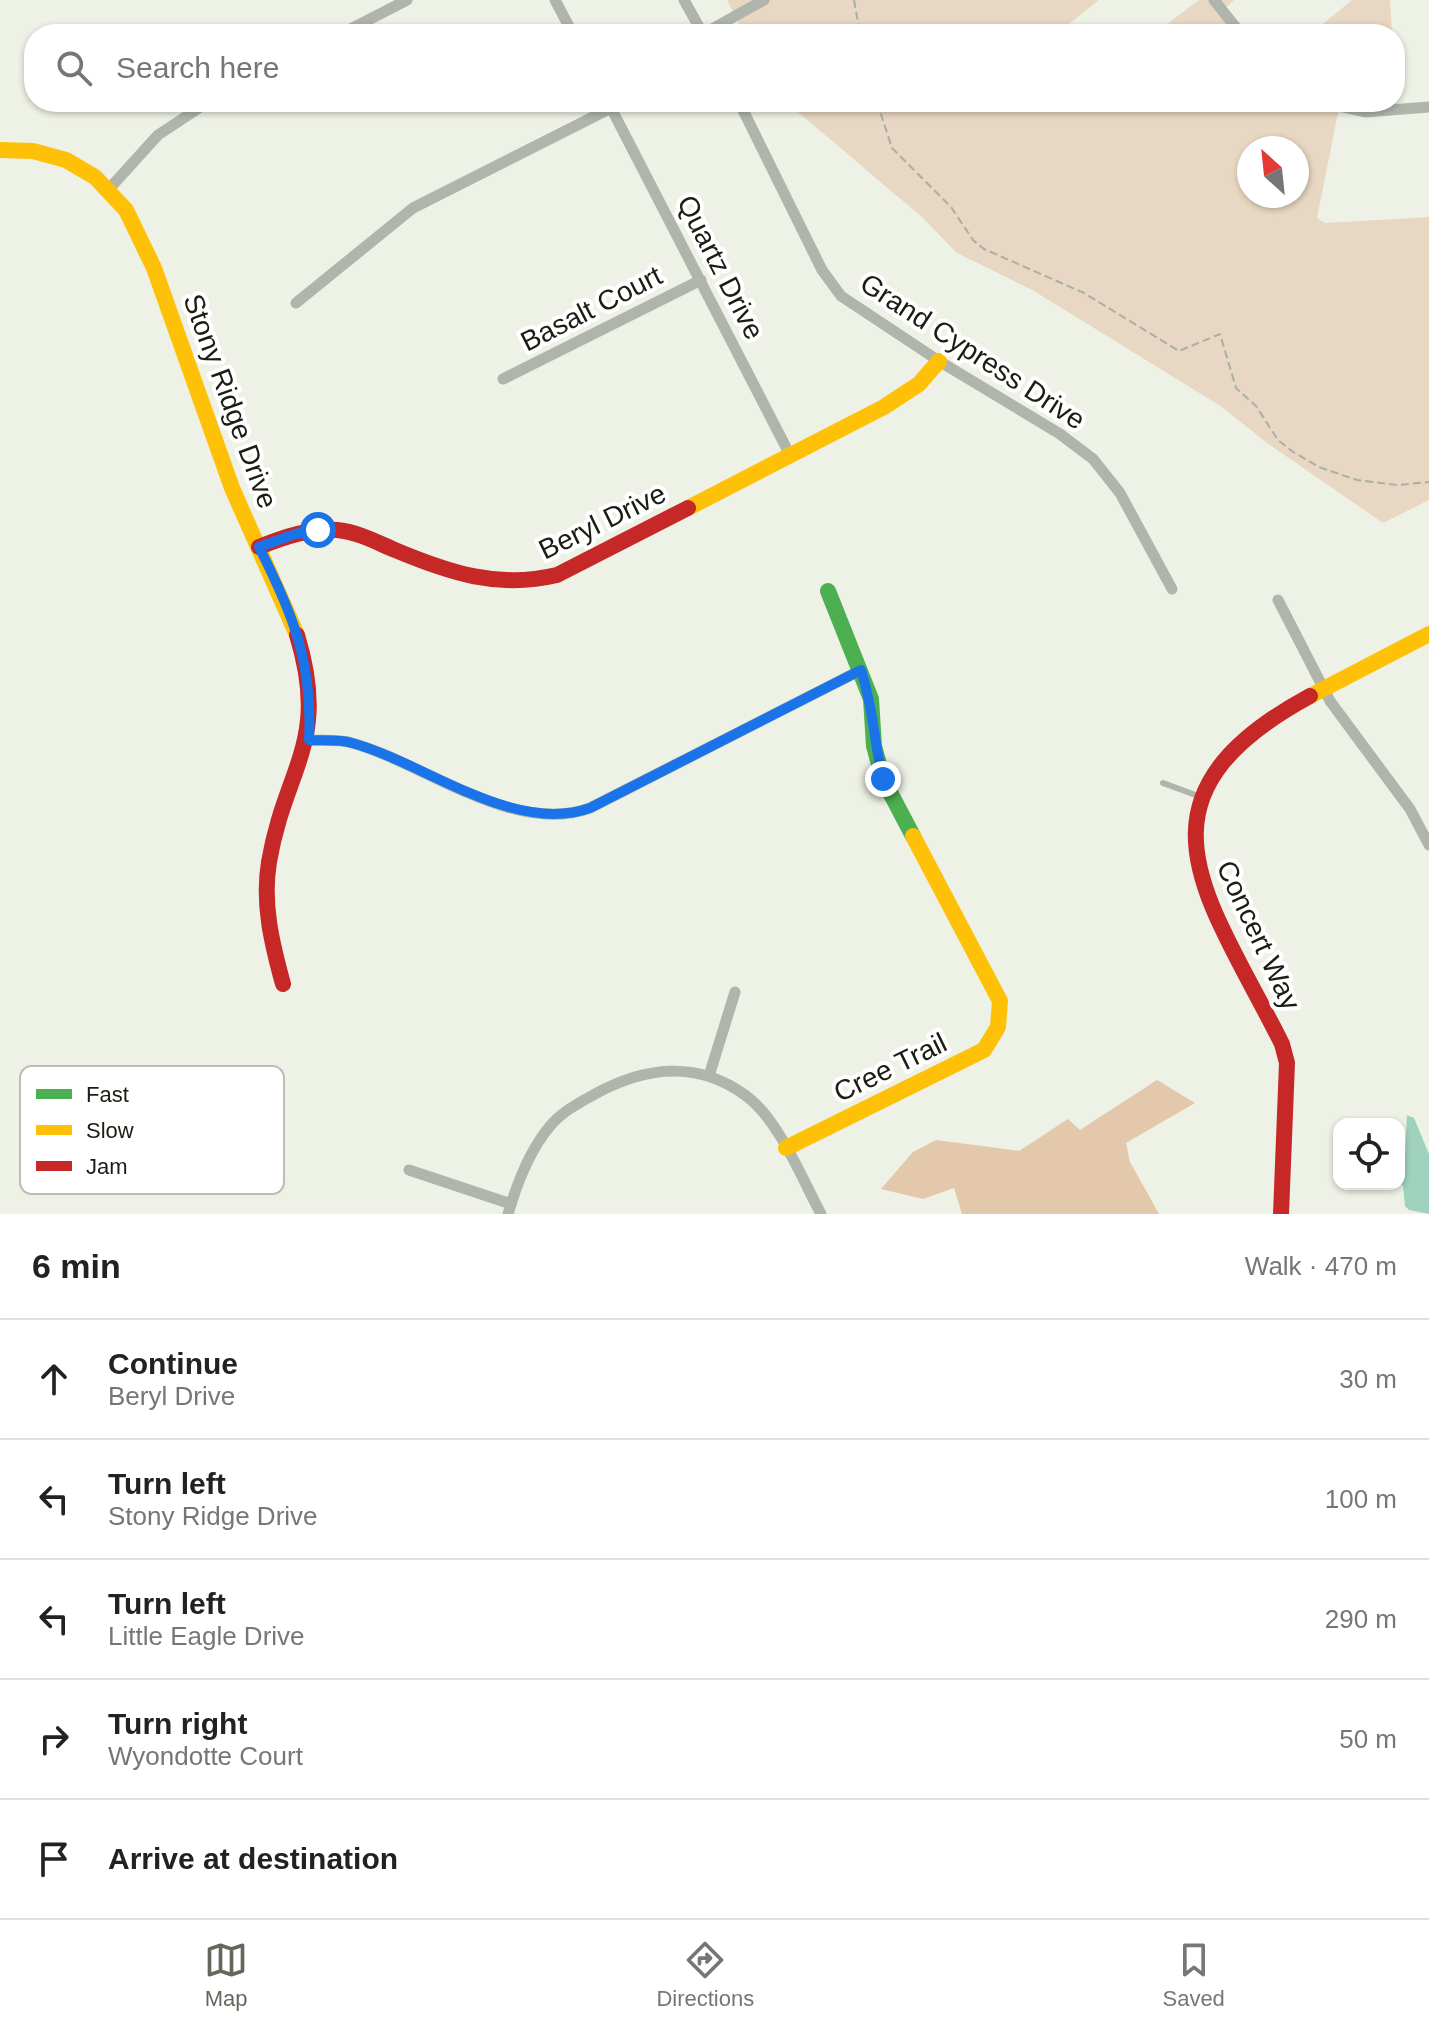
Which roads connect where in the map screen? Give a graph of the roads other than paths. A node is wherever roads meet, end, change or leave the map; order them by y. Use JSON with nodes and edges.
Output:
{"nodes":[{"id":1,"x":407,"y":0,"type":"edge"},
{"id":2,"x":555,"y":0,"type":"edge"},
{"id":3,"x":684,"y":0,"type":"edge"},
{"id":4,"x":764,"y":0,"type":"edge"},
{"id":5,"x":1214,"y":0,"type":"edge"},
{"id":6,"x":360,"y":24,"type":"edge"},
{"id":7,"x":568,"y":24,"type":"edge"},
{"id":8,"x":697,"y":24,"type":"edge"},
{"id":9,"x":721,"y":24,"type":"edge"},
{"id":10,"x":1233,"y":24,"type":"edge"},
{"id":11,"x":1429,"y":107,"type":"edge"},
{"id":12,"x":1405,"y":109,"type":"edge"},
{"id":13,"x":193,"y":112,"type":"edge"},
{"id":14,"x":596,"y":112,"type":"edge"},
{"id":15,"x":613,"y":112,"type":"edge"},
{"id":16,"x":744,"y":112,"type":"edge"},
{"id":17,"x":0,"y":150,"type":"edge"},
{"id":18,"x":109,"y":189,"type":"junction"},
{"id":19,"x":701,"y":280,"type":"junction"},
{"id":20,"x":296,"y":303,"type":"dead end"},
{"id":21,"x":939,"y":361,"type":"junction"},
{"id":22,"x":503,"y":379,"type":"dead end"},
{"id":23,"x":790,"y":455,"type":"junction"},
{"id":24,"x":259,"y":547,"type":"junction"},
{"id":25,"x":1172,"y":589,"type":"dead end"},
{"id":26,"x":828,"y":591,"type":"dead end"},
{"id":27,"x":1278,"y":600,"type":"dead end"},
{"id":28,"x":1429,"y":634,"type":"edge"},
{"id":29,"x":861,"y":670,"type":"junction"},
{"id":30,"x":1324,"y":689,"type":"junction"},
{"id":31,"x":309,"y":740,"type":"junction"},
{"id":32,"x":1163,"y":783,"type":"dead end"},
{"id":33,"x":1201,"y":797,"type":"junction"},
{"id":34,"x":1429,"y":845,"type":"edge"},
{"id":35,"x":283,"y":984,"type":"dead end"},
{"id":36,"x":735,"y":992,"type":"dead end"},
{"id":37,"x":709,"y":1076,"type":"junction"},
{"id":38,"x":786,"y":1148,"type":"junction"},
{"id":39,"x":409,"y":1170,"type":"dead end"},
{"id":40,"x":510,"y":1209,"type":"edge"},
{"id":41,"x":821,"y":1214,"type":"edge"},
{"id":42,"x":1281,"y":1214,"type":"edge"}],
"edges":[{"from":1,"to":6,"type":"street"},
{"from":2,"to":7,"type":"street"},
{"from":3,"to":8,"type":"street"},
{"from":4,"to":9,"type":"street"},
{"from":5,"to":10,"type":"street"},
{"from":11,"to":12,"type":"street"},
{"from":13,"to":18,"type":"street"},
{"from":14,"to":20,"type":"street"},
{"from":15,"to":19,"type":"street","name":"Quartz Drive"},
{"from":16,"to":21,"type":"street","name":"Grand Cypress Drive"},
{"from":17,"to":18,"type":"street","name":"Stony Ridge Drive"},
{"from":18,"to":24,"type":"street","name":"Stony Ridge Drive"},
{"from":19,"to":22,"type":"street","name":"Basalt Court"},
{"from":19,"to":23,"type":"street","name":"Quartz Drive"},
{"from":21,"to":23,"type":"street","name":"Beryl Drive"},
{"from":21,"to":25,"type":"street","name":"Grand Cypress Drive"},
{"from":23,"to":24,"type":"street","name":"Beryl Drive"},
{"from":24,"to":31,"type":"street","name":"Stony Ridge Drive"},
{"from":26,"to":29,"type":"street"},
{"from":27,"to":30,"type":"street"},
{"from":28,"to":30,"type":"street","name":"Concert Way"},
{"from":29,"to":31,"type":"street"},
{"from":29,"to":38,"type":"street","name":"Cree Trail"},
{"from":30,"to":33,"type":"street","name":"Concert Way"},
{"from":30,"to":34,"type":"street"},
{"from":31,"to":35,"type":"street","name":"Stony Ridge Drive"},
{"from":32,"to":33,"type":"lane"},
{"from":33,"to":42,"type":"street","name":"Concert Way"},
{"from":36,"to":37,"type":"street"},
{"from":37,"to":38,"type":"street"},
{"from":37,"to":40,"type":"street"},
{"from":38,"to":41,"type":"street"},
{"from":39,"to":40,"type":"street"}]}
